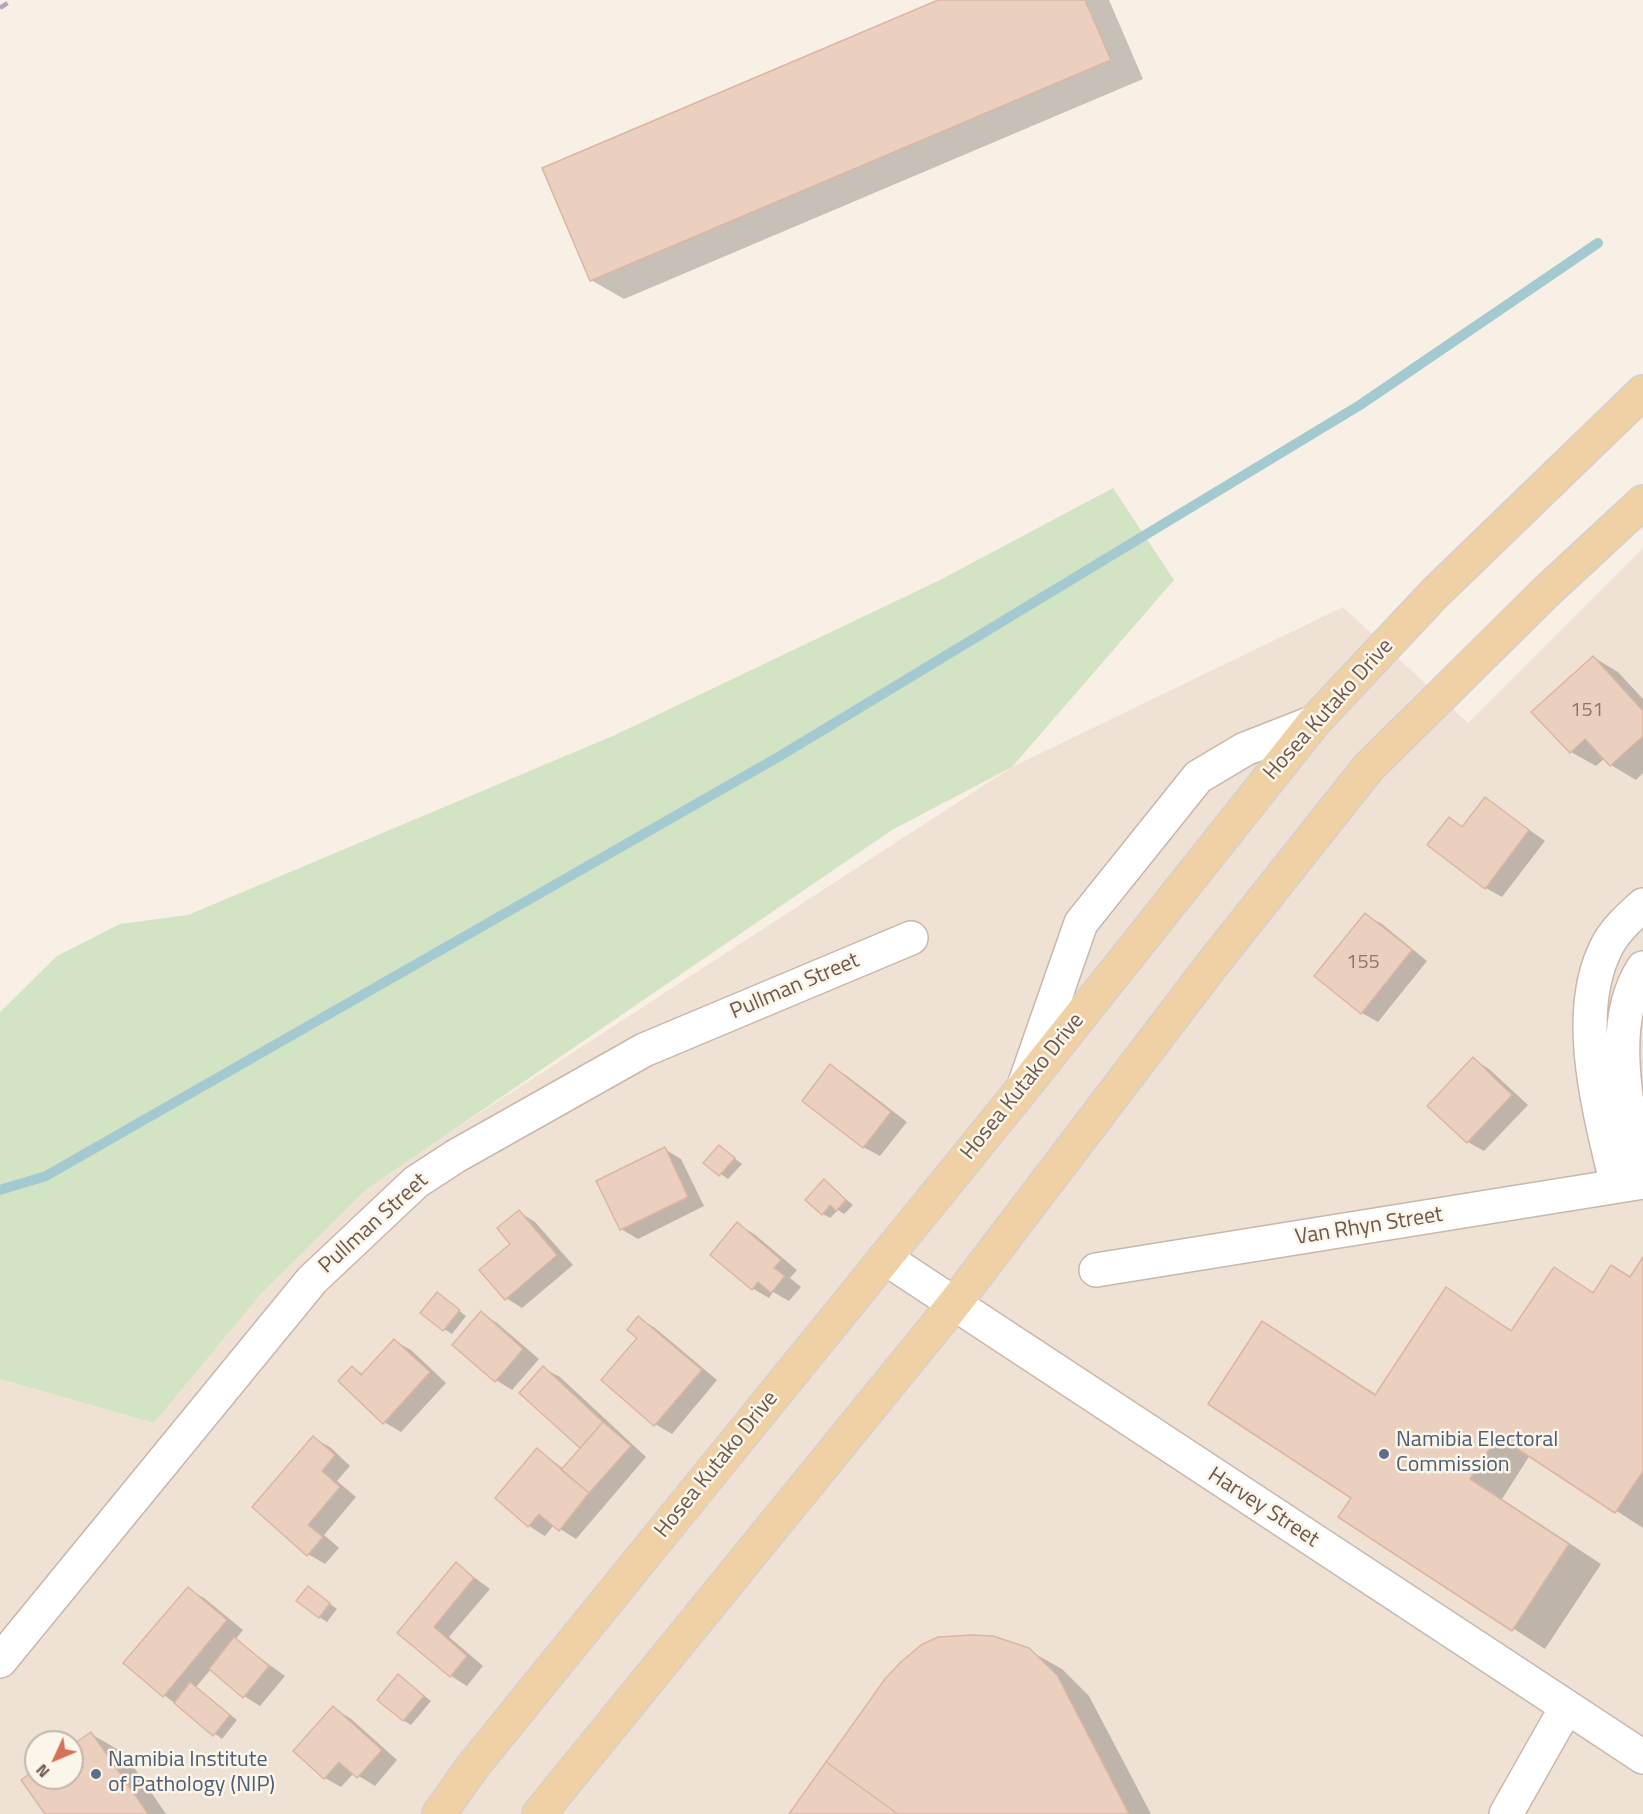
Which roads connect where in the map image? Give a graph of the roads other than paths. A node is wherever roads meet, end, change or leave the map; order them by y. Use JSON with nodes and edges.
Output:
{"nodes":[{"id":1,"x":1643,"y":392,"type":"edge"},
{"id":2,"x":1643,"y":502,"type":"edge"},
{"id":3,"x":1314,"y":722,"type":"junction"},
{"id":4,"x":1643,"y":905,"type":"edge"},
{"id":5,"x":911,"y":938,"type":"dead end"},
{"id":6,"x":1643,"y":968,"type":"edge"},
{"id":7,"x":1023,"y":1088,"type":"junction"},
{"id":8,"x":1634,"y":1183,"type":"edge"},
{"id":9,"x":885,"y":1258,"type":"junction"},
{"id":10,"x":1096,"y":1270,"type":"dead end"},
{"id":11,"x":954,"y":1304,"type":"junction"},
{"id":12,"x":0,"y":1661,"type":"edge"},
{"id":13,"x":1566,"y":1708,"type":"junction"},
{"id":14,"x":1643,"y":1757,"type":"edge"},
{"id":15,"x":439,"y":1814,"type":"edge"},
{"id":16,"x":539,"y":1814,"type":"edge"},
{"id":17,"x":1506,"y":1814,"type":"edge"}],
"edges":[{"from":1,"to":3,"type":"main road","name":"Hosea Kutako Drive"},
{"from":2,"to":11,"type":"main road"},
{"from":3,"to":7,"type":"main road","name":"Hosea Kutako Drive"},
{"from":3,"to":7,"type":"street"},
{"from":4,"to":8,"type":"street"},
{"from":5,"to":12,"type":"street","name":"Pullman Street"},
{"from":6,"to":8,"type":"street"},
{"from":7,"to":9,"type":"main road","name":"Hosea Kutako Drive"},
{"from":8,"to":10,"type":"street","name":"Van Rhyn Street"},
{"from":9,"to":11,"type":"street","name":"Harvey Street"},
{"from":9,"to":15,"type":"main road","name":"Hosea Kutako Drive"},
{"from":11,"to":13,"type":"street","name":"Harvey Street"},
{"from":11,"to":16,"type":"main road"},
{"from":13,"to":14,"type":"street","name":"Harvey Street"},
{"from":13,"to":17,"type":"street"}]}
